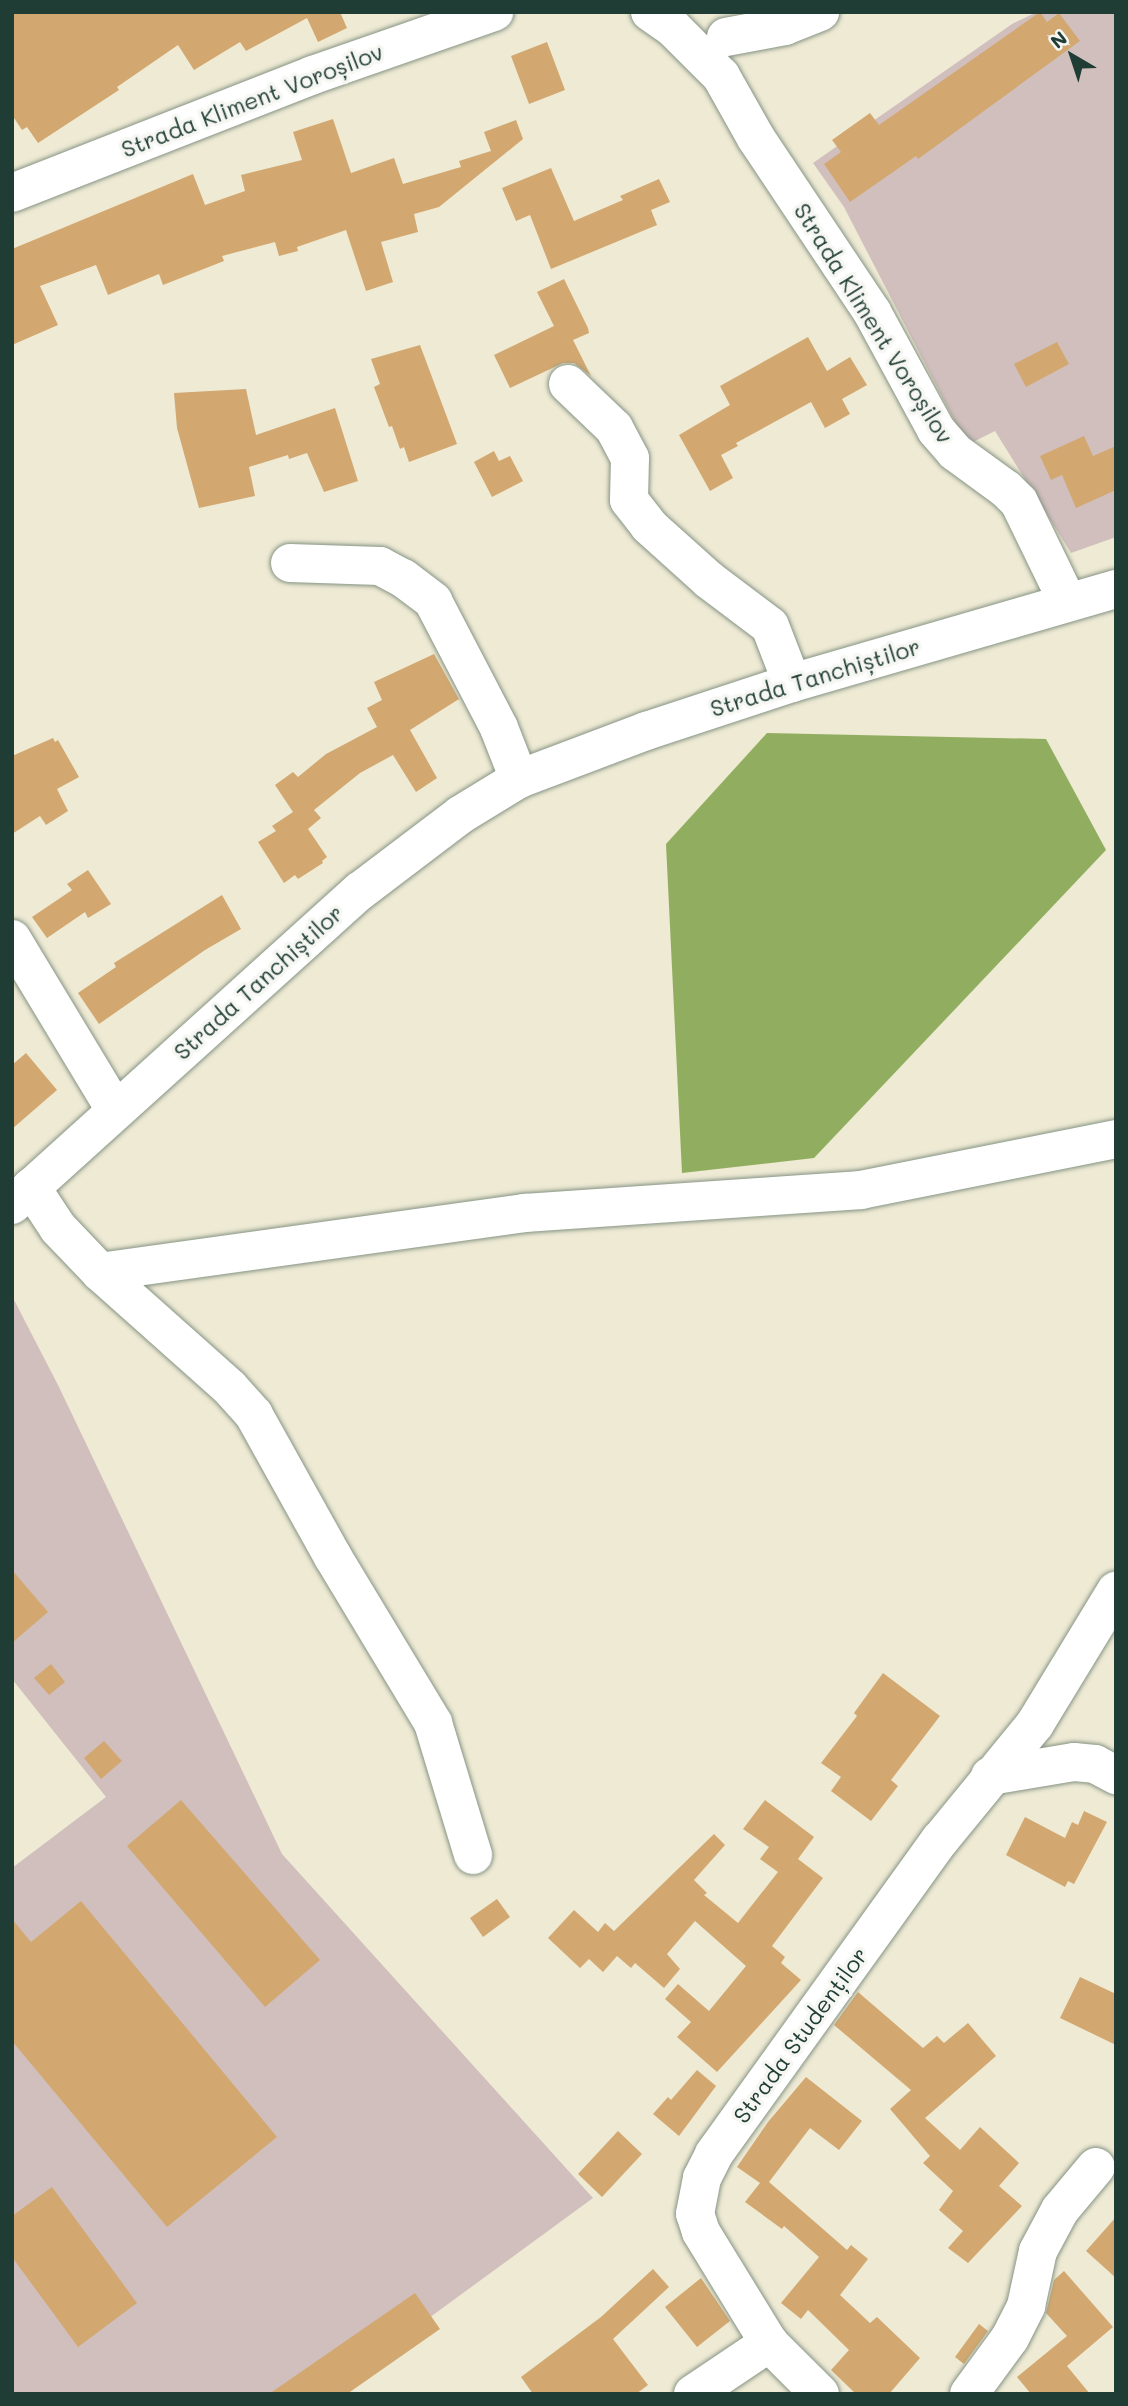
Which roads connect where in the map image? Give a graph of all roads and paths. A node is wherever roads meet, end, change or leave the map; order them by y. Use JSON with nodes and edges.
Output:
{"nodes":[{"id":1,"x":494,"y":12,"type":"edge"},
{"id":2,"x":650,"y":12,"type":"edge"},
{"id":3,"x":820,"y":12,"type":"edge"},
{"id":4,"x":727,"y":25,"type":"edge"},
{"id":5,"x":721,"y":76,"type":"junction"},
{"id":6,"x":12,"y":194,"type":"edge"},
{"id":7,"x":568,"y":384,"type":"dead end"},
{"id":8,"x":290,"y":563,"type":"dead end"},
{"id":9,"x":1116,"y":589,"type":"edge"},
{"id":10,"x":1067,"y":601,"type":"junction"},
{"id":11,"x":792,"y":683,"type":"junction"},
{"id":12,"x":519,"y":779,"type":"junction"},
{"id":13,"x":16,"y":956,"type":"edge"},
{"id":14,"x":115,"y":1110,"type":"junction"},
{"id":15,"x":1116,"y":1139,"type":"edge"},
{"id":16,"x":22,"y":1196,"type":"edge"},
{"id":17,"x":100,"y":1272,"type":"junction"},
{"id":18,"x":1116,"y":1591,"type":"edge"},
{"id":19,"x":1116,"y":1775,"type":"edge"},
{"id":20,"x":990,"y":1776,"type":"junction"},
{"id":21,"x":473,"y":1855,"type":"dead end"},
{"id":22,"x":1096,"y":2167,"type":"dead end"},
{"id":23,"x":769,"y":2343,"type":"junction"},
{"id":24,"x":693,"y":2394,"type":"edge"},
{"id":25,"x":820,"y":2394,"type":"edge"},
{"id":26,"x":969,"y":2394,"type":"edge"}],
"edges":[{"from":1,"to":6,"type":"street","name":"Strada Kliment Voroșilov"},
{"from":2,"to":5,"type":"street","name":"Strada Kliment Voroșilov"},
{"from":3,"to":4,"type":"street"},
{"from":4,"to":5,"type":"street"},
{"from":5,"to":10,"type":"street","name":"Strada Kliment Voroșilov"},
{"from":7,"to":11,"type":"street"},
{"from":8,"to":12,"type":"street"},
{"from":9,"to":10,"type":"street","name":"Strada Tanchiștilor"},
{"from":10,"to":11,"type":"street","name":"Strada Tanchiștilor"},
{"from":11,"to":12,"type":"street","name":"Strada Tanchiștilor"},
{"from":12,"to":14,"type":"street","name":"Strada Tanchiștilor"},
{"from":13,"to":14,"type":"street"},
{"from":14,"to":16,"type":"street","name":"Strada Tanchiștilor"},
{"from":15,"to":17,"type":"street"},
{"from":16,"to":17,"type":"street"},
{"from":17,"to":21,"type":"street"},
{"from":18,"to":20,"type":"street","name":"Strada Studenților"},
{"from":19,"to":20,"type":"street"},
{"from":20,"to":23,"type":"street","name":"Strada Studenților"},
{"from":22,"to":26,"type":"street"},
{"from":23,"to":24,"type":"street"},
{"from":23,"to":25,"type":"street","name":"Strada Studenților"}]}
